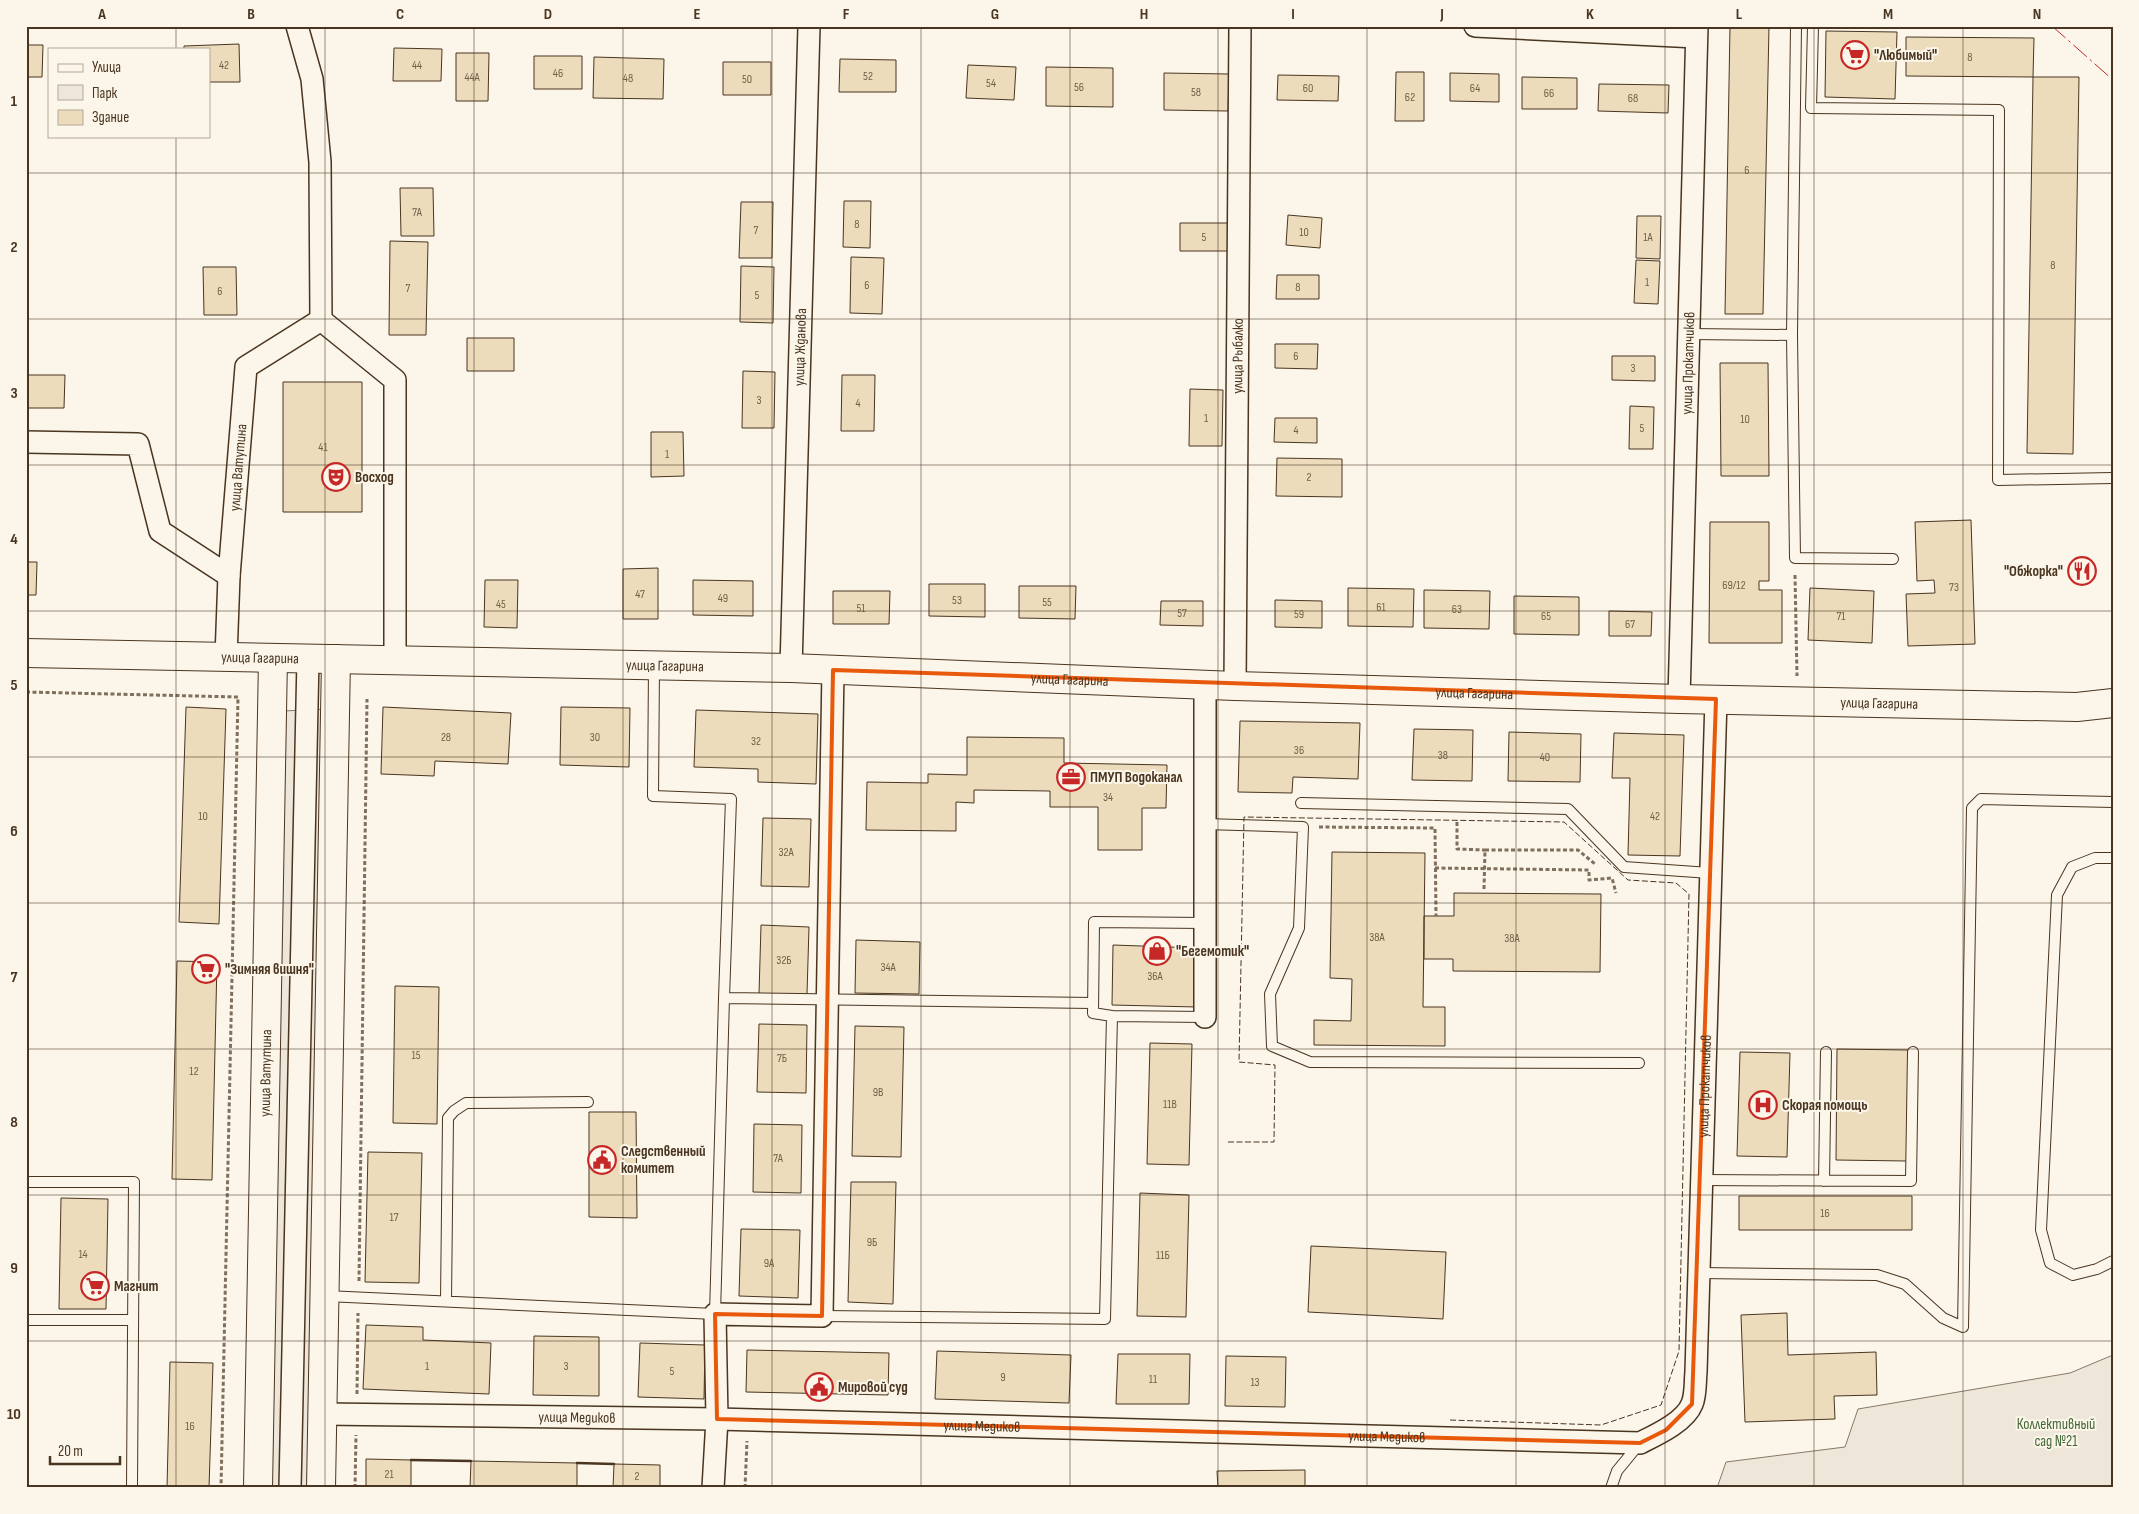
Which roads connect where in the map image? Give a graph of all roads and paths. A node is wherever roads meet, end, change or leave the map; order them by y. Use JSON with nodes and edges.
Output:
{"nodes":[{"id":1,"x":297,"y":26,"type":"edge"},
{"id":2,"x":809,"y":26,"type":"edge"},
{"id":3,"x":1240,"y":26,"type":"edge"},
{"id":4,"x":1475,"y":26,"type":"edge"},
{"id":5,"x":1796,"y":26,"type":"edge"},
{"id":6,"x":1813,"y":26,"type":"edge"},
{"id":7,"x":1697,"y":32,"type":"edge"},
{"id":8,"x":321,"y":320,"type":"junction"},
{"id":9,"x":1688,"y":334,"type":"junction"},
{"id":10,"x":1792,"y":335,"type":"junction"},
{"id":11,"x":26,"y":442,"type":"edge"},
{"id":12,"x":2113,"y":478,"type":"edge"},
{"id":13,"x":1795,"y":558,"type":"junction"},
{"id":14,"x":1893,"y":559,"type":"dead end"},
{"id":15,"x":229,"y":576,"type":"junction"},
{"id":16,"x":26,"y":653,"type":"edge"},
{"id":17,"x":226,"y":657,"type":"junction"},
{"id":18,"x":273,"y":658,"type":"junction"},
{"id":19,"x":308,"y":659,"type":"junction"},
{"id":20,"x":336,"y":659,"type":"junction"},
{"id":21,"x":396,"y":660,"type":"junction"},
{"id":22,"x":654,"y":665,"type":"junction"},
{"id":23,"x":791,"y":668,"type":"junction"},
{"id":24,"x":833,"y":670,"type":"junction"},
{"id":25,"x":1204,"y":685,"type":"junction"},
{"id":26,"x":1235,"y":686,"type":"junction"},
{"id":27,"x":26,"y":692,"type":"edge"},
{"id":28,"x":1679,"y":699,"type":"junction"},
{"id":29,"x":1716,"y":699,"type":"junction"},
{"id":30,"x":368,"y":700,"type":"dead end"},
{"id":31,"x":1797,"y":702,"type":"junction"},
{"id":32,"x":2113,"y":703,"type":"edge"},
{"id":33,"x":2113,"y":802,"type":"edge"},
{"id":34,"x":1301,"y":803,"type":"dead end"},
{"id":35,"x":1457,"y":806,"type":"junction"},
{"id":36,"x":1206,"y":824,"type":"junction"},
{"id":37,"x":1303,"y":827,"type":"junction"},
{"id":38,"x":1485,"y":850,"type":"junction"},
{"id":39,"x":2113,"y":858,"type":"edge"},
{"id":40,"x":1598,"y":866,"type":"dead end"},
{"id":41,"x":1624,"y":867,"type":"junction"},
{"id":42,"x":1435,"y":868,"type":"junction"},
{"id":43,"x":1484,"y":869,"type":"junction"},
{"id":44,"x":1605,"y":872,"type":"dead end"},
{"id":45,"x":1710,"y":873,"type":"junction"},
{"id":46,"x":1612,"y":878,"type":"junction"},
{"id":47,"x":1484,"y":889,"type":"dead end"},
{"id":48,"x":1616,"y":893,"type":"dead end"},
{"id":49,"x":1436,"y":916,"type":"dead end"},
{"id":50,"x":1206,"y":923,"type":"junction"},
{"id":51,"x":724,"y":998,"type":"junction"},
{"id":52,"x":827,"y":1000,"type":"junction"},
{"id":53,"x":1093,"y":1003,"type":"junction"},
{"id":54,"x":1112,"y":1016,"type":"junction"},
{"id":55,"x":1205,"y":1017,"type":"joint"},
{"id":56,"x":1826,"y":1052,"type":"dead end"},
{"id":57,"x":1913,"y":1052,"type":"dead end"},
{"id":58,"x":1640,"y":1063,"type":"dead end"},
{"id":59,"x":588,"y":1102,"type":"dead end"},
{"id":60,"x":1701,"y":1180,"type":"junction"},
{"id":61,"x":1824,"y":1181,"type":"junction"},
{"id":62,"x":26,"y":1182,"type":"edge"},
{"id":63,"x":2113,"y":1261,"type":"edge"},
{"id":64,"x":1698,"y":1273,"type":"junction"},
{"id":65,"x":325,"y":1296,"type":"junction"},
{"id":66,"x":358,"y":1297,"type":"junction"},
{"id":67,"x":446,"y":1301,"type":"junction"},
{"id":68,"x":715,"y":1314,"type":"junction"},
{"id":69,"x":822,"y":1316,"type":"junction"},
{"id":70,"x":26,"y":1320,"type":"edge"},
{"id":71,"x":132,"y":1320,"type":"junction"},
{"id":72,"x":323,"y":1414,"type":"junction"},
{"id":73,"x":357,"y":1414,"type":"junction"},
{"id":74,"x":717,"y":1419,"type":"junction"},
{"id":75,"x":747,"y":1420,"type":"junction"},
{"id":76,"x":1640,"y":1443,"type":"junction"},
{"id":77,"x":132,"y":1488,"type":"edge"},
{"id":78,"x":221,"y":1488,"type":"edge"},
{"id":79,"x":258,"y":1488,"type":"edge"},
{"id":80,"x":290,"y":1488,"type":"edge"},
{"id":81,"x":321,"y":1488,"type":"edge"},
{"id":82,"x":355,"y":1488,"type":"edge"},
{"id":83,"x":714,"y":1488,"type":"edge"},
{"id":84,"x":745,"y":1488,"type":"edge"},
{"id":85,"x":1611,"y":1488,"type":"edge"}],
"edges":[{"from":1,"to":8,"type":"street"},
{"from":2,"to":23,"type":"street","name":"улица Жданова"},
{"from":3,"to":26,"type":"street","name":"улица Рыбалко"},
{"from":4,"to":7,"type":"street"},
{"from":5,"to":10,"type":"lane"},
{"from":6,"to":12,"type":"lane"},
{"from":7,"to":9,"type":"street","name":"улица Прокатчиков"},
{"from":8,"to":15,"type":"street","name":"улица Ватутина"},
{"from":8,"to":21,"type":"street"},
{"from":9,"to":10,"type":"lane"},
{"from":9,"to":28,"type":"street","name":"улица Прокатчиков"},
{"from":10,"to":13,"type":"lane"},
{"from":11,"to":15,"type":"street"},
{"from":13,"to":14,"type":"lane"},
{"from":13,"to":31,"type":"path"},
{"from":15,"to":17,"type":"street","name":"улица Ватутина"},
{"from":16,"to":17,"type":"street","name":"улица Гагарина"},
{"from":17,"to":18,"type":"street","name":"улица Гагарина"},
{"from":18,"to":19,"type":"street","name":"улица Гагарина"},
{"from":18,"to":79,"type":"street","name":"улица Ватутина"},
{"from":19,"to":20,"type":"street","name":"улица Гагарина"},
{"from":19,"to":80,"type":"street"},
{"from":20,"to":21,"type":"street","name":"улица Гагарина"},
{"from":20,"to":65,"type":"street"},
{"from":21,"to":22,"type":"street","name":"улица Гагарина"},
{"from":22,"to":23,"type":"street","name":"улица Гагарина"},
{"from":22,"to":51,"type":"lane"},
{"from":23,"to":24,"type":"street","name":"улица Гагарина"},
{"from":24,"to":25,"type":"street","name":"улица Гагарина"},
{"from":24,"to":52,"type":"street"},
{"from":25,"to":26,"type":"street","name":"улица Гагарина"},
{"from":25,"to":36,"type":"street"},
{"from":26,"to":28,"type":"street","name":"улица Гагарина"},
{"from":27,"to":78,"type":"path"},
{"from":28,"to":29,"type":"street","name":"улица Гагарина"},
{"from":29,"to":31,"type":"street","name":"улица Гагарина"},
{"from":29,"to":45,"type":"street","name":"улица Прокатчиков"},
{"from":30,"to":66,"type":"path"},
{"from":31,"to":32,"type":"street","name":"улица Гагарина"},
{"from":33,"to":64,"type":"lane"},
{"from":34,"to":35,"type":"lane"},
{"from":35,"to":38,"type":"path"},
{"from":35,"to":41,"type":"lane"},
{"from":36,"to":37,"type":"lane"},
{"from":36,"to":50,"type":"street"},
{"from":37,"to":42,"type":"path"},
{"from":37,"to":58,"type":"lane"},
{"from":38,"to":40,"type":"path"},
{"from":38,"to":43,"type":"path"},
{"from":39,"to":63,"type":"lane"},
{"from":41,"to":45,"type":"lane"},
{"from":41,"to":46,"type":"path"},
{"from":42,"to":43,"type":"path"},
{"from":42,"to":49,"type":"path"},
{"from":43,"to":46,"type":"path"},
{"from":43,"to":47,"type":"path"},
{"from":44,"to":46,"type":"path"},
{"from":45,"to":60,"type":"street","name":"улица Прокатчиков"},
{"from":46,"to":48,"type":"path"},
{"from":50,"to":53,"type":"lane"},
{"from":50,"to":55,"type":"street"},
{"from":51,"to":52,"type":"lane"},
{"from":51,"to":68,"type":"lane"},
{"from":52,"to":53,"type":"lane"},
{"from":52,"to":69,"type":"street"},
{"from":53,"to":54,"type":"lane"},
{"from":54,"to":55,"type":"lane"},
{"from":54,"to":69,"type":"lane"},
{"from":56,"to":61,"type":"lane"},
{"from":57,"to":61,"type":"lane"},
{"from":59,"to":67,"type":"lane"},
{"from":60,"to":61,"type":"lane"},
{"from":60,"to":64,"type":"street","name":"улица Прокатчиков"},
{"from":62,"to":71,"type":"lane"},
{"from":64,"to":76,"type":"street","name":"улица Прокатчиков"},
{"from":65,"to":66,"type":"lane"},
{"from":65,"to":72,"type":"street"},
{"from":66,"to":67,"type":"lane"},
{"from":66,"to":73,"type":"path"},
{"from":67,"to":68,"type":"lane"},
{"from":68,"to":69,"type":"street"},
{"from":68,"to":74,"type":"street"},
{"from":70,"to":71,"type":"lane"},
{"from":71,"to":77,"type":"lane"},
{"from":72,"to":73,"type":"street","name":"улица Медиков"},
{"from":72,"to":81,"type":"street"},
{"from":73,"to":74,"type":"street","name":"улица Медиков"},
{"from":73,"to":82,"type":"path"},
{"from":74,"to":75,"type":"street","name":"улица Медиков"},
{"from":74,"to":83,"type":"street"},
{"from":75,"to":76,"type":"street","name":"улица Медиков"},
{"from":75,"to":84,"type":"path"},
{"from":76,"to":85,"type":"lane"}]}
